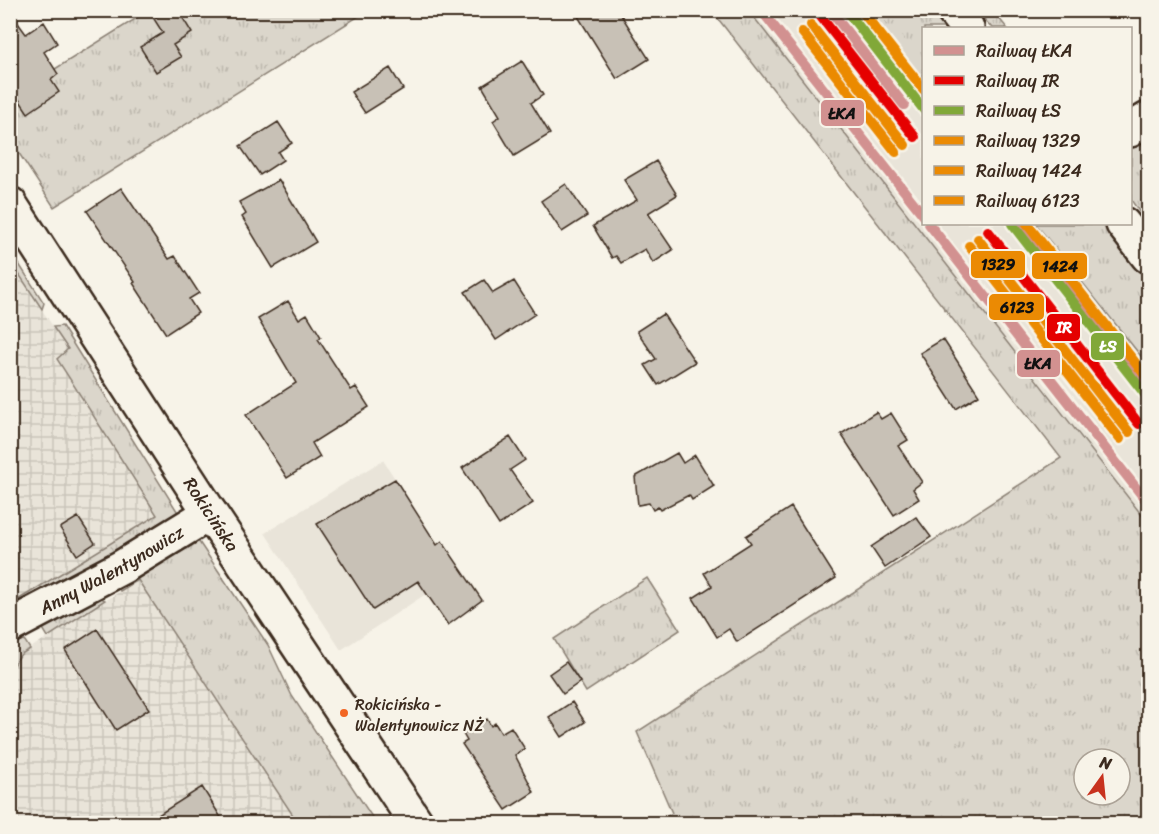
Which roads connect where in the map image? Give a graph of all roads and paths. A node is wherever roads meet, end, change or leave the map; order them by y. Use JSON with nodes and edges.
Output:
{"nodes":[{"id":1,"x":953,"y":10,"type":"edge"},
{"id":2,"x":966,"y":27,"type":"edge"},
{"id":3,"x":1149,"y":119,"type":"edge"},
{"id":4,"x":1132,"y":129,"type":"edge"},
{"id":5,"x":10,"y":204,"type":"edge"},
{"id":6,"x":1124,"y":225,"type":"edge"},
{"id":7,"x":1149,"y":256,"type":"edge"},
{"id":8,"x":210,"y":513,"type":"junction"},
{"id":9,"x":10,"y":626,"type":"edge"},
{"id":10,"x":417,"y":824,"type":"edge"}],
"edges":[{"from":1,"to":2,"type":"main road"},
{"from":3,"to":4,"type":"main road"},
{"from":5,"to":8,"type":"main road","name":"Rokicińska"},
{"from":6,"to":7,"type":"main road"},
{"from":8,"to":9,"type":"main road","name":"Anny Walentynowicz"},
{"from":8,"to":10,"type":"main road","name":"Rokicińska"}]}
